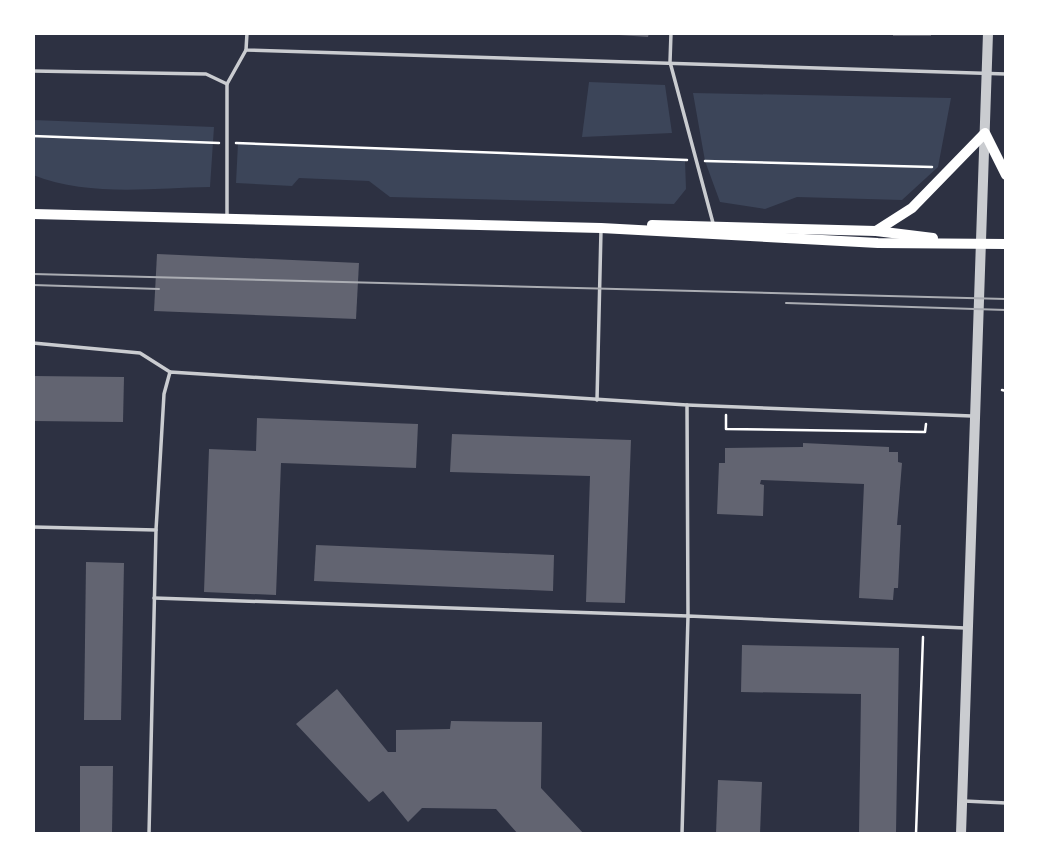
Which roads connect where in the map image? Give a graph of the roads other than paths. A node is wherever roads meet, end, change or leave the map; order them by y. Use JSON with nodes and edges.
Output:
{"nodes":[{"id":1,"x":247,"y":33,"type":"edge"},
{"id":2,"x":671,"y":33,"type":"edge"},
{"id":3,"x":988,"y":33,"type":"edge"},
{"id":4,"x":246,"y":50,"type":"junction"},
{"id":5,"x":670,"y":62,"type":"junction"},
{"id":6,"x":33,"y":71,"type":"edge"},
{"id":7,"x":987,"y":73,"type":"junction"},
{"id":8,"x":1006,"y":74,"type":"edge"},
{"id":9,"x":227,"y":84,"type":"junction"},
{"id":10,"x":985,"y":133,"type":"junction"},
{"id":11,"x":1006,"y":175,"type":"edge"},
{"id":12,"x":33,"y":205,"type":"edge"},
{"id":13,"x":33,"y":214,"type":"edge"},
{"id":14,"x":46,"y":214,"type":"junction"},
{"id":15,"x":227,"y":219,"type":"junction"},
{"id":16,"x":714,"y":225,"type":"junction"},
{"id":17,"x":601,"y":228,"type":"junction"},
{"id":18,"x":876,"y":230,"type":"junction"},
{"id":19,"x":980,"y":244,"type":"junction"},
{"id":20,"x":1006,"y":244,"type":"edge"},
{"id":21,"x":33,"y":343,"type":"edge"},
{"id":22,"x":170,"y":372,"type":"junction"},
{"id":23,"x":597,"y":400,"type":"junction"},
{"id":24,"x":687,"y":405,"type":"junction"},
{"id":25,"x":974,"y":416,"type":"junction"},
{"id":26,"x":33,"y":527,"type":"edge"},
{"id":27,"x":156,"y":530,"type":"junction"},
{"id":28,"x":154,"y":598,"type":"junction"},
{"id":29,"x":688,"y":615,"type":"junction"},
{"id":30,"x":967,"y":628,"type":"junction"},
{"id":31,"x":962,"y":801,"type":"junction"},
{"id":32,"x":1006,"y":803,"type":"edge"},
{"id":33,"x":961,"y":818,"type":"junction"},
{"id":34,"x":149,"y":834,"type":"edge"},
{"id":35,"x":682,"y":834,"type":"edge"},
{"id":36,"x":961,"y":834,"type":"edge"},
{"id":37,"x":968,"y":834,"type":"edge"}],
"edges":[{"from":1,"to":4,"type":"lane"},
{"from":2,"to":5,"type":"lane"},
{"from":3,"to":7,"type":"street"},
{"from":4,"to":5,"type":"lane"},
{"from":4,"to":9,"type":"lane"},
{"from":5,"to":7,"type":"lane"},
{"from":5,"to":16,"type":"lane"},
{"from":6,"to":9,"type":"lane"},
{"from":7,"to":8,"type":"lane"},
{"from":7,"to":10,"type":"street"},
{"from":9,"to":15,"type":"lane"},
{"from":10,"to":11,"type":"main road"},
{"from":10,"to":18,"type":"main road"},
{"from":10,"to":19,"type":"street"},
{"from":12,"to":14,"type":"main road"},
{"from":13,"to":14,"type":"main road"},
{"from":14,"to":15,"type":"main road"},
{"from":15,"to":17,"type":"main road"},
{"from":16,"to":17,"type":"main road"},
{"from":16,"to":18,"type":"main road"},
{"from":17,"to":19,"type":"main road"},
{"from":17,"to":23,"type":"lane"},
{"from":18,"to":19,"type":"main road"},
{"from":19,"to":20,"type":"main road"},
{"from":19,"to":25,"type":"street"},
{"from":21,"to":22,"type":"lane"},
{"from":22,"to":23,"type":"lane"},
{"from":22,"to":27,"type":"lane"},
{"from":23,"to":24,"type":"lane"},
{"from":24,"to":25,"type":"lane"},
{"from":24,"to":29,"type":"lane"},
{"from":25,"to":30,"type":"street"},
{"from":26,"to":27,"type":"lane"},
{"from":27,"to":28,"type":"lane"},
{"from":28,"to":29,"type":"lane"},
{"from":28,"to":34,"type":"lane"},
{"from":29,"to":30,"type":"lane"},
{"from":29,"to":35,"type":"lane"},
{"from":30,"to":31,"type":"street"},
{"from":31,"to":32,"type":"lane"},
{"from":31,"to":33,"type":"street"},
{"from":33,"to":36,"type":"street"},
{"from":33,"to":37,"type":"lane"}]}
